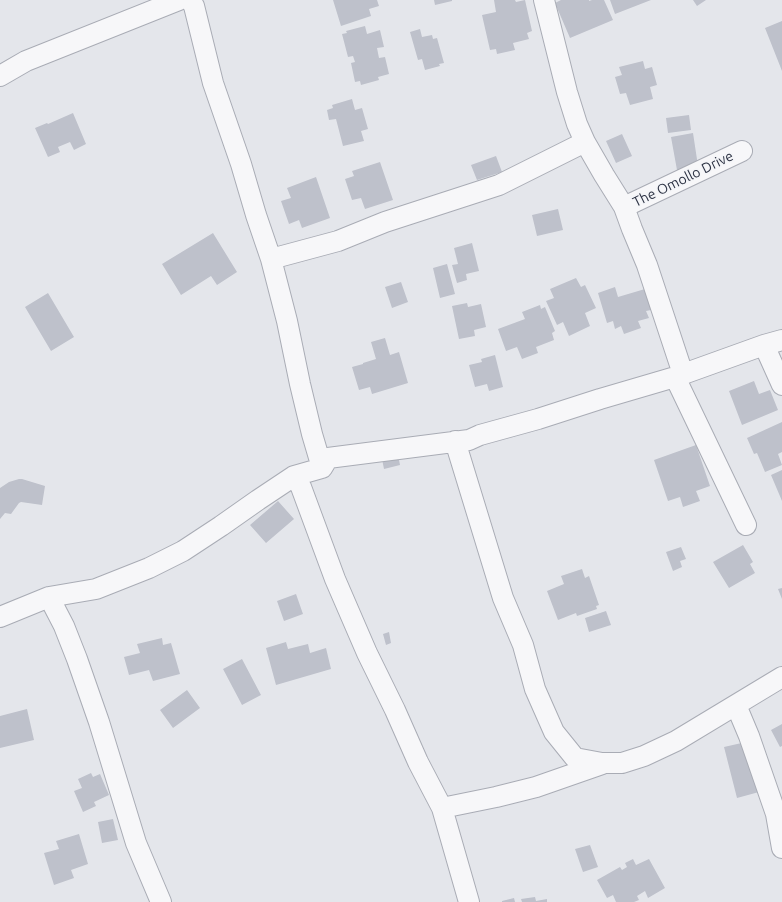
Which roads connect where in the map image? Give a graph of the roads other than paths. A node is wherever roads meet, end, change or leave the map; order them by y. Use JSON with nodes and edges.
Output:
{"nodes":[{"id":1,"x":544,"y":0,"type":"edge"},
{"id":2,"x":193,"y":1,"type":"edge"},
{"id":3,"x":0,"y":76,"type":"edge"},
{"id":4,"x":585,"y":142,"type":"junction"},
{"id":5,"x":742,"y":151,"type":"dead end"},
{"id":6,"x":624,"y":207,"type":"junction"},
{"id":7,"x":271,"y":259,"type":"junction"},
{"id":8,"x":773,"y":342,"type":"edge"},
{"id":9,"x":679,"y":375,"type":"junction"},
{"id":10,"x":782,"y":385,"type":"edge"},
{"id":11,"x":455,"y":441,"type":"junction"},
{"id":12,"x":322,"y":468,"type":"junction"},
{"id":13,"x":294,"y":476,"type":"junction"},
{"id":14,"x":746,"y":525,"type":"dead end"},
{"id":15,"x":49,"y":597,"type":"junction"},
{"id":16,"x":0,"y":617,"type":"edge"},
{"id":17,"x":782,"y":677,"type":"edge"},
{"id":18,"x":736,"y":705,"type":"junction"},
{"id":19,"x":602,"y":764,"type":"junction"},
{"id":20,"x":442,"y":808,"type":"junction"},
{"id":21,"x":782,"y":848,"type":"edge"},
{"id":22,"x":161,"y":902,"type":"edge"},
{"id":23,"x":469,"y":902,"type":"edge"}],
"edges":[{"from":1,"to":4,"type":"street"},
{"from":2,"to":3,"type":"street"},
{"from":2,"to":7,"type":"street"},
{"from":4,"to":6,"type":"street"},
{"from":4,"to":7,"type":"street"},
{"from":5,"to":6,"type":"street","name":"The Omollo Drive"},
{"from":6,"to":9,"type":"street"},
{"from":7,"to":12,"type":"street"},
{"from":8,"to":9,"type":"street"},
{"from":8,"to":10,"type":"street"},
{"from":9,"to":11,"type":"street"},
{"from":9,"to":14,"type":"street"},
{"from":11,"to":12,"type":"street"},
{"from":11,"to":19,"type":"street"},
{"from":12,"to":13,"type":"street"},
{"from":13,"to":15,"type":"street"},
{"from":13,"to":20,"type":"street"},
{"from":15,"to":16,"type":"street"},
{"from":15,"to":22,"type":"street"},
{"from":17,"to":18,"type":"street"},
{"from":18,"to":19,"type":"street"},
{"from":18,"to":21,"type":"street"},
{"from":19,"to":20,"type":"street"},
{"from":20,"to":23,"type":"street"}]}
